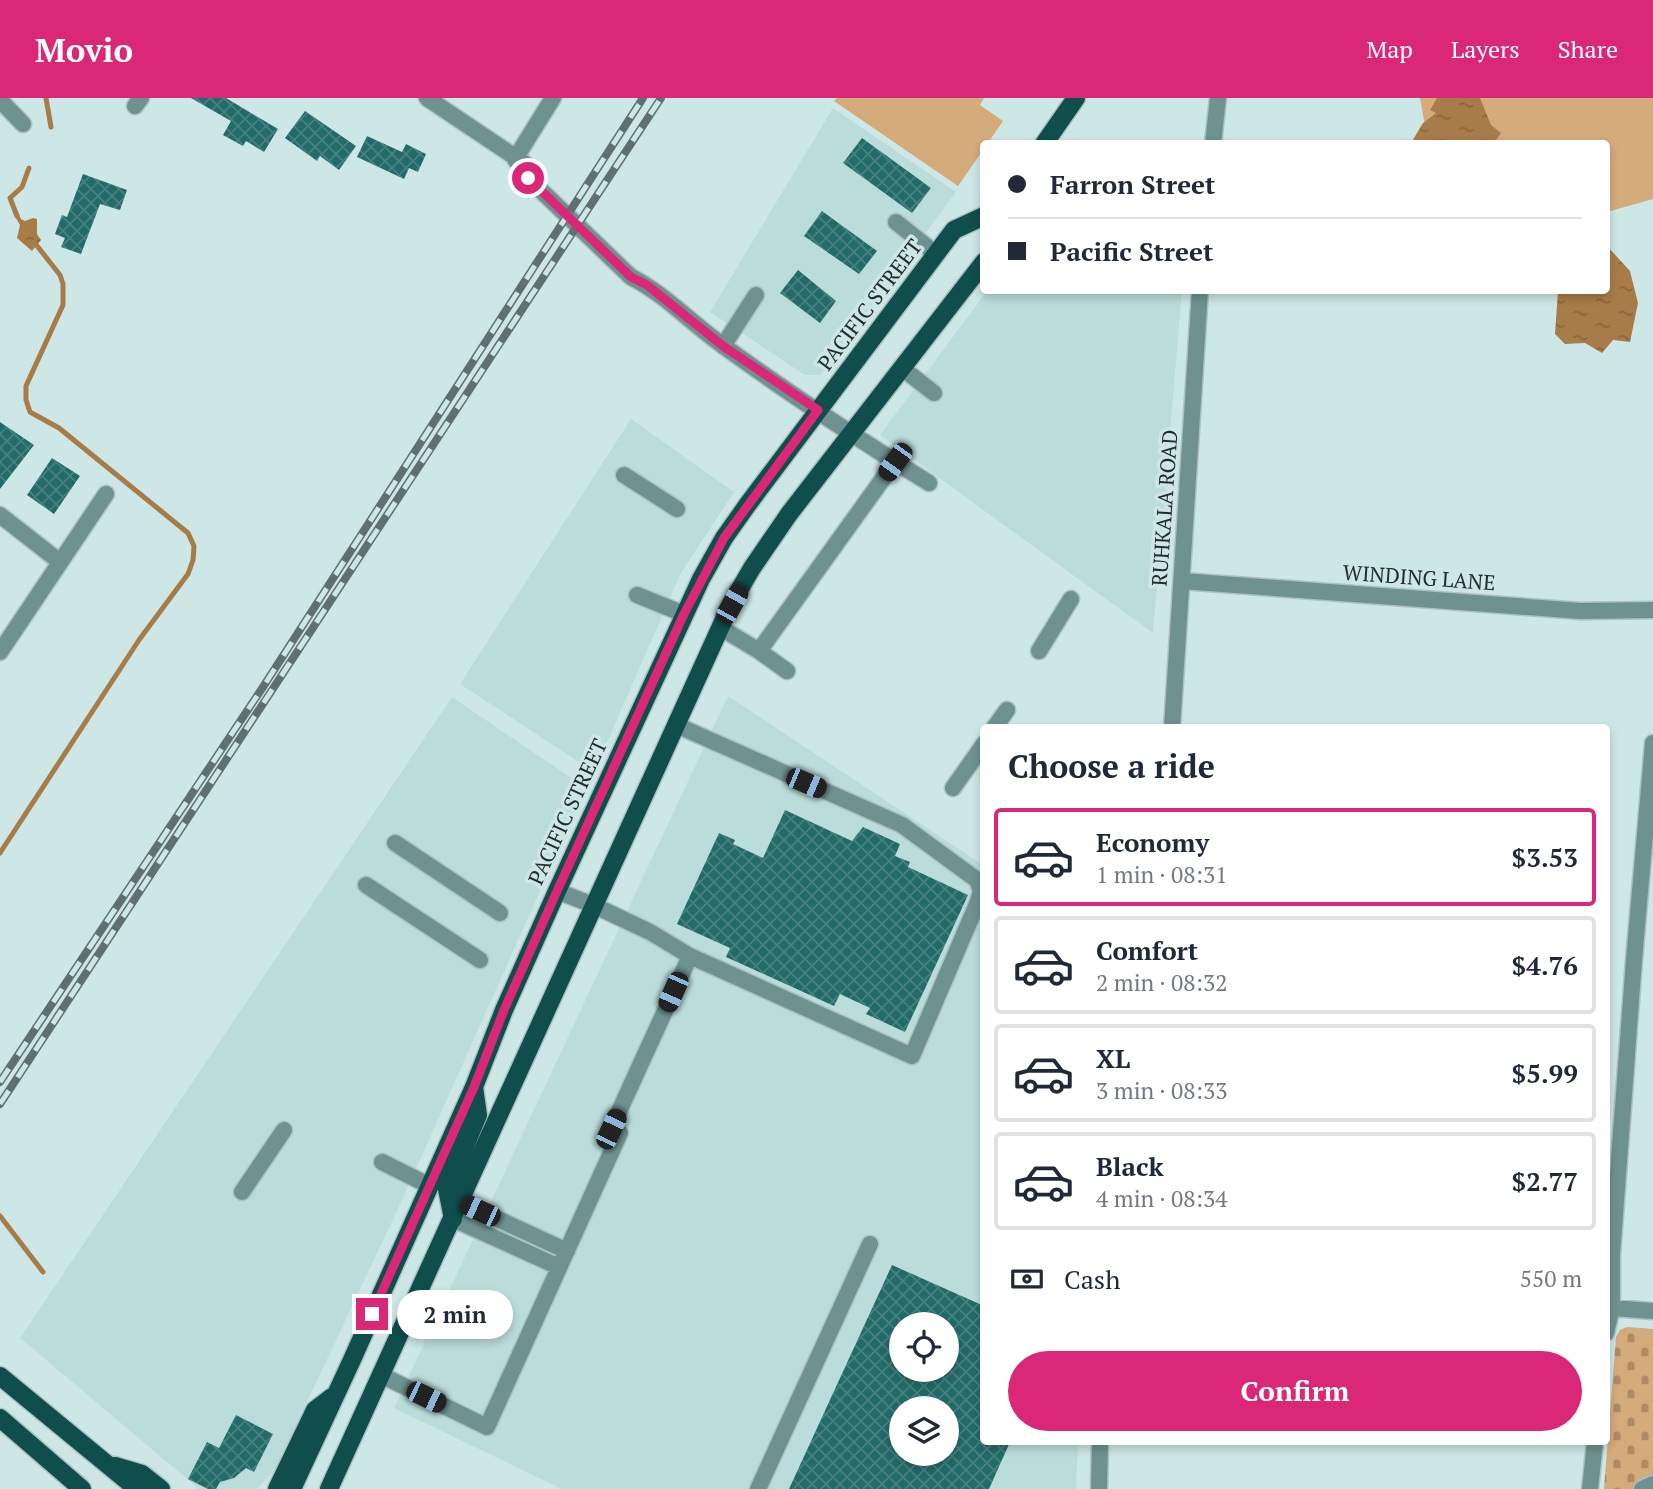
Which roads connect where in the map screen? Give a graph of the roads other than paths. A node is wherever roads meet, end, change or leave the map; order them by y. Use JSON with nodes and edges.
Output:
{"nodes":[{"id":1,"x":427,"y":98,"type":"edge"},
{"id":2,"x":554,"y":98,"type":"edge"},
{"id":3,"x":1076,"y":98,"type":"edge"},
{"id":4,"x":1218,"y":98,"type":"edge"},
{"id":5,"x":0,"y":100,"type":"edge"},
{"id":6,"x":23,"y":124,"type":"dead end"},
{"id":7,"x":1047,"y":140,"type":"edge"},
{"id":8,"x":1213,"y":140,"type":"edge"},
{"id":9,"x":515,"y":159,"type":"junction"},
{"id":10,"x":980,"y":218,"type":"edge"},
{"id":11,"x":895,"y":222,"type":"dead end"},
{"id":12,"x":936,"y":254,"type":"junction"},
{"id":13,"x":980,"y":267,"type":"edge"},
{"id":14,"x":1200,"y":294,"type":"edge"},
{"id":15,"x":756,"y":295,"type":"dead end"},
{"id":16,"x":723,"y":346,"type":"junction"},
{"id":17,"x":902,"y":368,"type":"junction"},
{"id":18,"x":934,"y":393,"type":"dead end"},
{"id":19,"x":818,"y":410,"type":"junction"},
{"id":20,"x":853,"y":434,"type":"junction"},
{"id":21,"x":895,"y":462,"type":"junction"},
{"id":22,"x":624,"y":475,"type":"dead end"},
{"id":23,"x":929,"y":483,"type":"dead end"},
{"id":24,"x":106,"y":494,"type":"dead end"},
{"id":25,"x":677,"y":509,"type":"dead end"},
{"id":26,"x":0,"y":515,"type":"edge"},
{"id":27,"x":60,"y":562,"type":"junction"},
{"id":28,"x":1182,"y":581,"type":"junction"},
{"id":29,"x":637,"y":595,"type":"dead end"},
{"id":30,"x":1071,"y":598,"type":"dead end"},
{"id":31,"x":1653,"y":610,"type":"edge"},
{"id":32,"x":684,"y":614,"type":"junction"},
{"id":33,"x":721,"y":628,"type":"junction"},
{"id":34,"x":759,"y":650,"type":"junction"},
{"id":35,"x":1038,"y":651,"type":"dead end"},
{"id":36,"x":0,"y":652,"type":"edge"},
{"id":37,"x":787,"y":671,"type":"dead end"},
{"id":38,"x":1007,"y":710,"type":"dead end"},
{"id":39,"x":998,"y":724,"type":"edge"},
{"id":40,"x":1172,"y":724,"type":"edge"},
{"id":41,"x":676,"y":726,"type":"junction"},
{"id":42,"x":1653,"y":743,"type":"edge"},
{"id":43,"x":980,"y":750,"type":"edge"},
{"id":44,"x":1651,"y":784,"type":"edge"},
{"id":45,"x":953,"y":788,"type":"dead end"},
{"id":46,"x":395,"y":843,"type":"dead end"},
{"id":47,"x":366,"y":885,"type":"dead end"},
{"id":48,"x":980,"y":888,"type":"edge"},
{"id":49,"x":557,"y":891,"type":"junction"},
{"id":50,"x":980,"y":893,"type":"edge"},
{"id":51,"x":593,"y":905,"type":"junction"},
{"id":52,"x":500,"y":913,"type":"dead end"},
{"id":53,"x":690,"y":956,"type":"junction"},
{"id":54,"x":480,"y":960,"type":"dead end"},
{"id":55,"x":474,"y":1087,"type":"junction"},
{"id":56,"x":284,"y":1130,"type":"dead end"},
{"id":57,"x":382,"y":1162,"type":"dead end"},
{"id":58,"x":430,"y":1186,"type":"junction"},
{"id":59,"x":242,"y":1192,"type":"dead end"},
{"id":60,"x":457,"y":1210,"type":"junction"},
{"id":61,"x":870,"y":1244,"type":"dead end"},
{"id":62,"x":567,"y":1251,"type":"junction"},
{"id":63,"x":559,"y":1267,"type":"junction"},
{"id":64,"x":1610,"y":1293,"type":"edge"},
{"id":65,"x":1610,"y":1309,"type":"edge"},
{"id":66,"x":1653,"y":1311,"type":"edge"},
{"id":67,"x":381,"y":1375,"type":"junction"},
{"id":68,"x":0,"y":1376,"type":"edge"},
{"id":69,"x":337,"y":1392,"type":"junction"},
{"id":70,"x":0,"y":1418,"type":"edge"},
{"id":71,"x":1102,"y":1445,"type":"edge"},
{"id":72,"x":1595,"y":1445,"type":"edge"},
{"id":73,"x":110,"y":1465,"type":"junction"},
{"id":74,"x":82,"y":1489,"type":"edge"},
{"id":75,"x":138,"y":1489,"type":"edge"},
{"id":76,"x":161,"y":1489,"type":"edge"},
{"id":77,"x":277,"y":1489,"type":"edge"},
{"id":78,"x":292,"y":1489,"type":"edge"},
{"id":79,"x":329,"y":1489,"type":"edge"},
{"id":80,"x":758,"y":1489,"type":"edge"},
{"id":81,"x":1099,"y":1489,"type":"edge"},
{"id":82,"x":1591,"y":1489,"type":"edge"}],
"edges":[{"from":1,"to":9,"type":"street"},
{"from":2,"to":9,"type":"street"},
{"from":3,"to":7,"type":"main road"},
{"from":4,"to":8,"type":"street"},
{"from":5,"to":6,"type":"street"},
{"from":9,"to":16,"type":"street"},
{"from":10,"to":12,"type":"main road","name":"PACIFIC STREET"},
{"from":11,"to":12,"type":"street"},
{"from":12,"to":19,"type":"main road","name":"PACIFIC STREET"},
{"from":13,"to":17,"type":"main road"},
{"from":14,"to":28,"type":"street","name":"RUHKALA ROAD"},
{"from":15,"to":16,"type":"street"},
{"from":16,"to":19,"type":"street"},
{"from":17,"to":18,"type":"street"},
{"from":17,"to":20,"type":"main road"},
{"from":19,"to":20,"type":"street"},
{"from":19,"to":32,"type":"main road","name":"PACIFIC STREET"},
{"from":20,"to":21,"type":"street"},
{"from":20,"to":33,"type":"main road"},
{"from":21,"to":23,"type":"street"},
{"from":21,"to":34,"type":"street"},
{"from":22,"to":25,"type":"street"},
{"from":24,"to":27,"type":"street"},
{"from":26,"to":27,"type":"street"},
{"from":27,"to":36,"type":"street"},
{"from":28,"to":31,"type":"street","name":"WINDING LANE"},
{"from":28,"to":40,"type":"street","name":"RUHKALA ROAD"},
{"from":29,"to":32,"type":"street"},
{"from":30,"to":35,"type":"street"},
{"from":32,"to":49,"type":"main road","name":"PACIFIC STREET"},
{"from":33,"to":34,"type":"street"},
{"from":33,"to":41,"type":"main road"},
{"from":34,"to":37,"type":"street"},
{"from":38,"to":39,"type":"street"},
{"from":41,"to":48,"type":"street"},
{"from":41,"to":51,"type":"main road"},
{"from":42,"to":44,"type":"street"},
{"from":43,"to":45,"type":"street"},
{"from":44,"to":64,"type":"street"},
{"from":46,"to":52,"type":"street"},
{"from":47,"to":54,"type":"street"},
{"from":49,"to":51,"type":"street"},
{"from":49,"to":55,"type":"main road","name":"PACIFIC STREET"},
{"from":50,"to":53,"type":"street"},
{"from":51,"to":53,"type":"street"},
{"from":51,"to":60,"type":"main road"},
{"from":53,"to":62,"type":"street"},
{"from":55,"to":58,"type":"main road","name":"PACIFIC STREET"},
{"from":55,"to":60,"type":"main road"},
{"from":56,"to":59,"type":"street"},
{"from":57,"to":58,"type":"street"},
{"from":58,"to":69,"type":"main road","name":"PACIFIC STREET"},
{"from":60,"to":62,"type":"street"},
{"from":60,"to":63,"type":"street"},
{"from":60,"to":67,"type":"main road"},
{"from":61,"to":80,"type":"street"},
{"from":62,"to":63,"type":"street"},
{"from":63,"to":67,"type":"street"},
{"from":65,"to":66,"type":"street"},
{"from":67,"to":79,"type":"main road"},
{"from":68,"to":73,"type":"main road"},
{"from":69,"to":77,"type":"main road"},
{"from":69,"to":78,"type":"main road","name":"PACIFIC STREET"},
{"from":70,"to":74,"type":"main road"},
{"from":71,"to":81,"type":"street"},
{"from":72,"to":82,"type":"street"},
{"from":73,"to":75,"type":"main road"},
{"from":73,"to":76,"type":"main road"}]}
